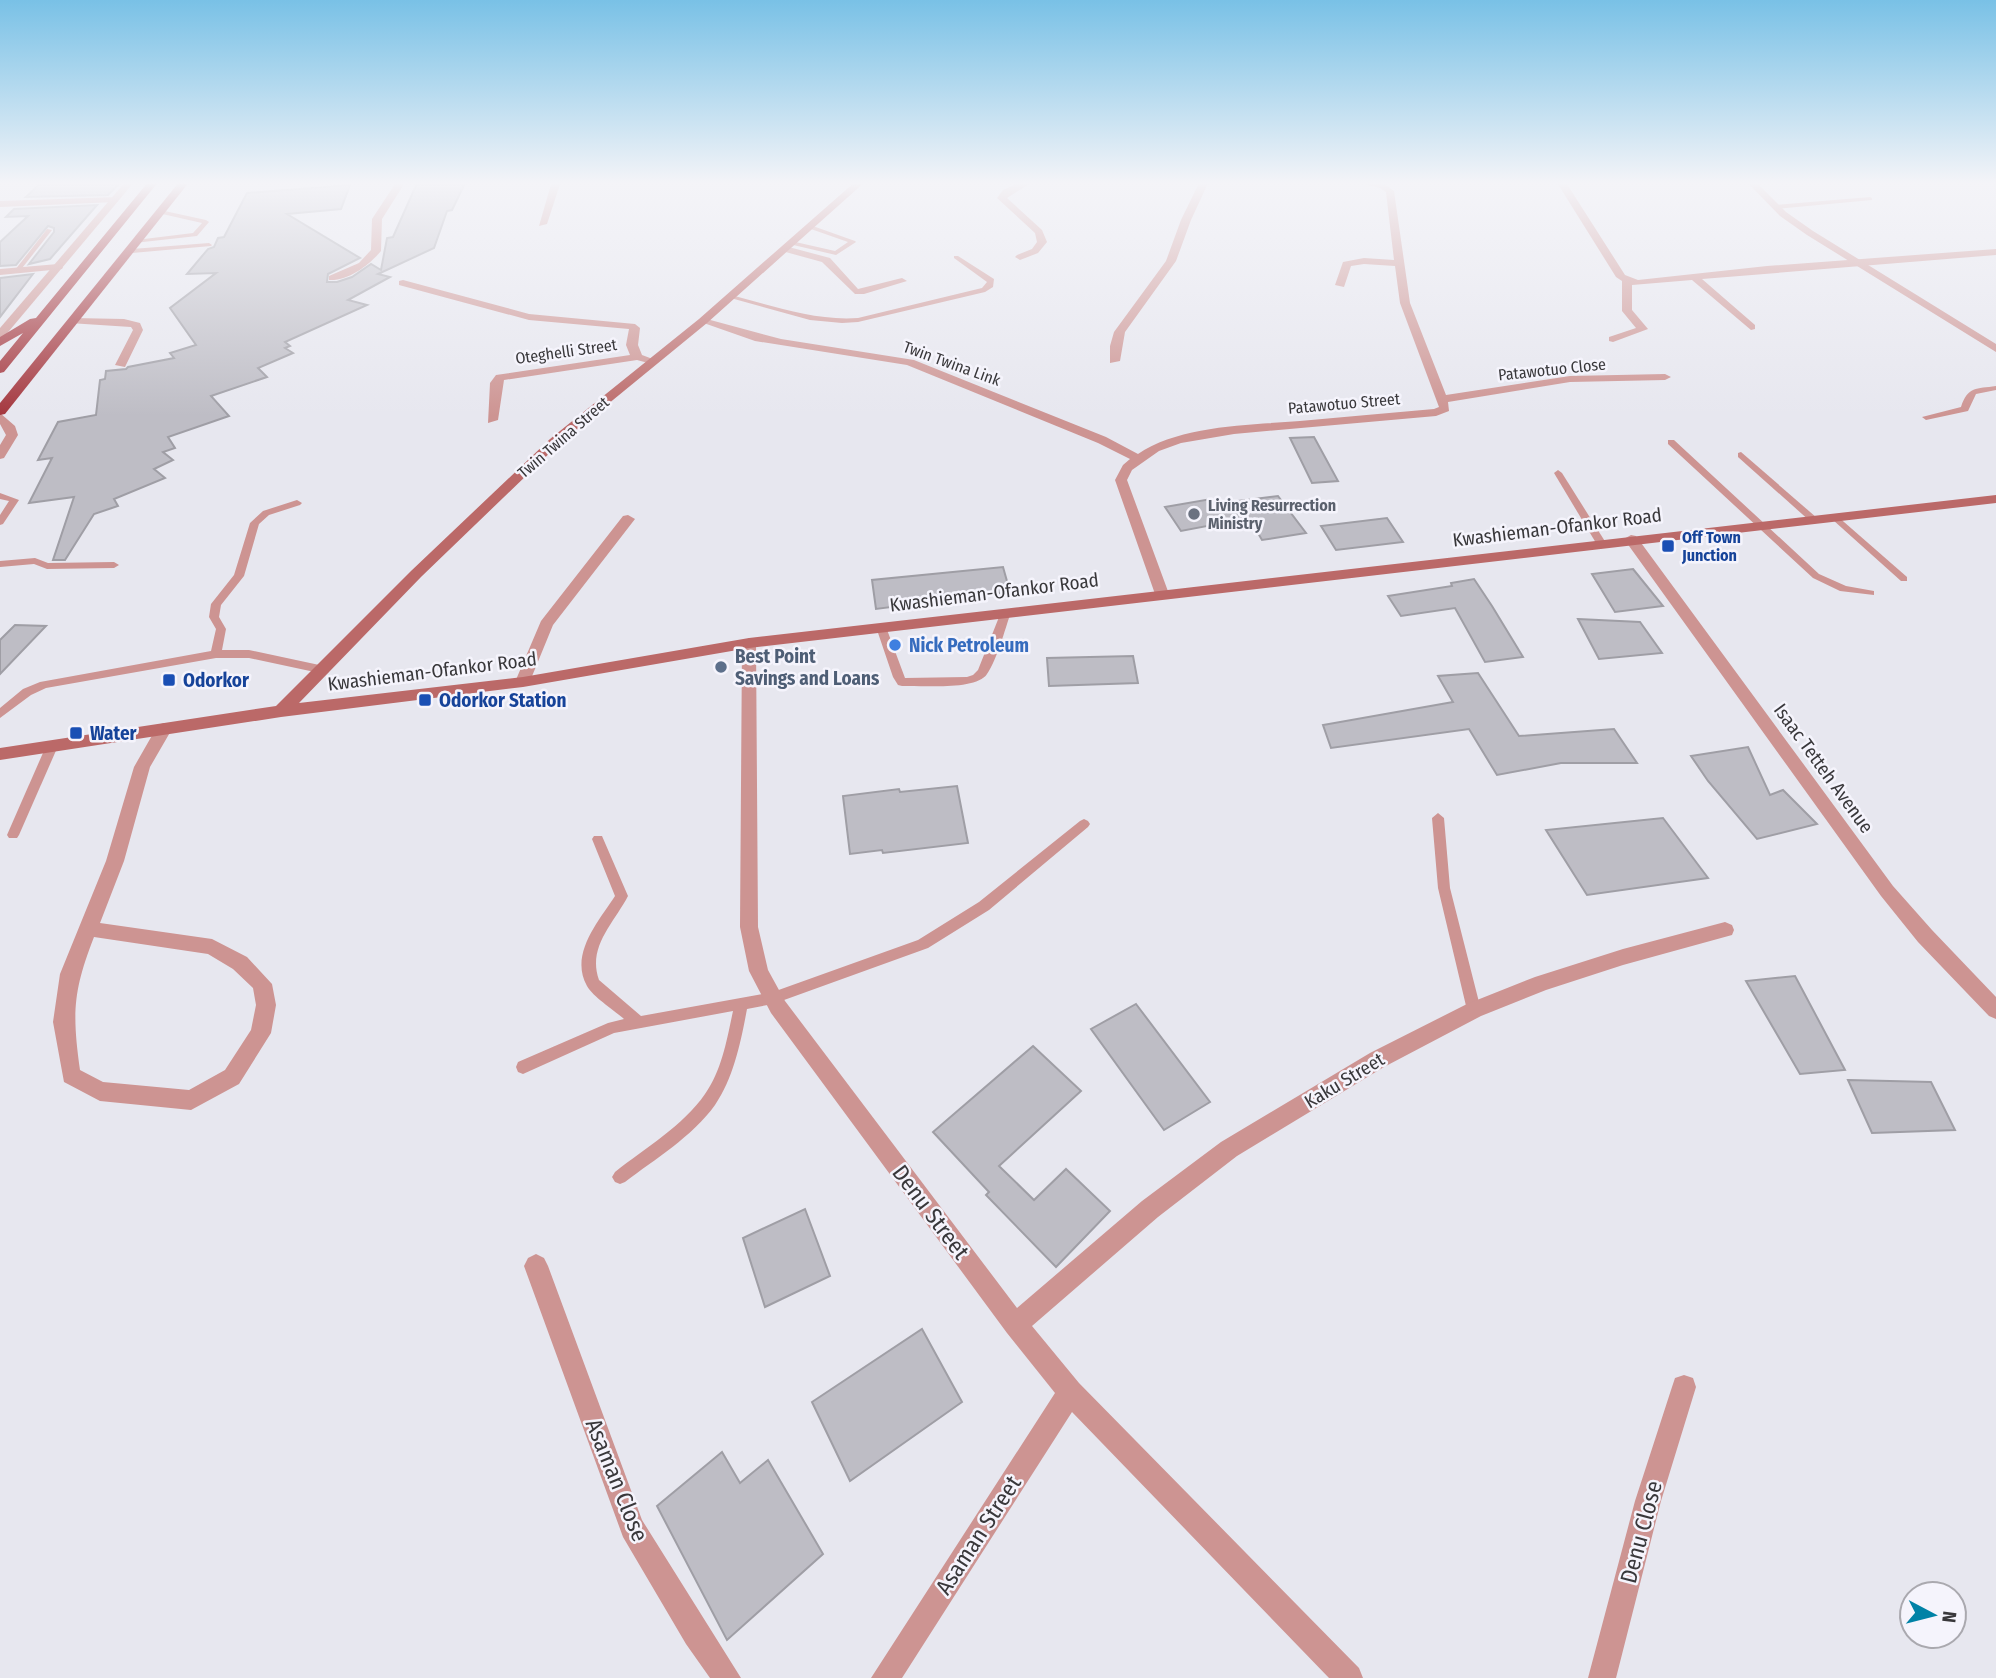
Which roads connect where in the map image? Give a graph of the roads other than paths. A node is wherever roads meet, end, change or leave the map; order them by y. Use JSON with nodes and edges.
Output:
{"nodes":[{"id":1,"x":26,"y":259,"type":"edge"},
{"id":2,"x":64,"y":259,"type":"edge"},
{"id":3,"x":91,"y":259,"type":"edge"},
{"id":4,"x":121,"y":259,"type":"edge"},
{"id":5,"x":368,"y":259,"type":"edge"},
{"id":6,"x":773,"y":259,"type":"edge"},
{"id":7,"x":824,"y":259,"type":"edge"},
{"id":8,"x":959,"y":259,"type":"edge"},
{"id":9,"x":1170,"y":259,"type":"edge"},
{"id":10,"x":1399,"y":259,"type":"edge"},
{"id":11,"x":1610,"y":259,"type":"edge"},
{"id":12,"x":1852,"y":259,"type":"edge"},
{"id":13,"x":1900,"y":259,"type":"edge"},
{"id":14,"x":1400,"y":263,"type":"junction"},
{"id":15,"x":1857,"y":263,"type":"junction"},
{"id":16,"x":58,"y":267,"type":"junction"},
{"id":17,"x":17,"y":271,"type":"junction"},
{"id":18,"x":0,"y":272,"type":"edge"},
{"id":19,"x":1694,"y":277,"type":"junction"},
{"id":20,"x":333,"y":278,"type":"dead end"},
{"id":21,"x":902,"y":281,"type":"dead end"},
{"id":22,"x":1627,"y":281,"type":"junction"},
{"id":23,"x":403,"y":283,"type":"dead end"},
{"id":24,"x":1340,"y":285,"type":"dead end"},
{"id":25,"x":731,"y":297,"type":"junction"},
{"id":26,"x":72,"y":321,"type":"junction"},
{"id":27,"x":703,"y":321,"type":"junction"},
{"id":28,"x":1751,"y":327,"type":"dead end"},
{"id":29,"x":18,"y":331,"type":"junction"},
{"id":30,"x":0,"y":335,"type":"edge"},
{"id":31,"x":1613,"y":339,"type":"dead end"},
{"id":32,"x":0,"y":342,"type":"edge"},
{"id":33,"x":1996,"y":349,"type":"edge"},
{"id":34,"x":636,"y":357,"type":"junction"},
{"id":35,"x":652,"y":361,"type":"junction"},
{"id":36,"x":1114,"y":361,"type":"dead end"},
{"id":37,"x":121,"y":365,"type":"dead end"},
{"id":38,"x":0,"y":369,"type":"edge"},
{"id":39,"x":1665,"y":377,"type":"dead end"},
{"id":40,"x":1996,"y":388,"type":"edge"},
{"id":41,"x":1443,"y":399,"type":"junction"},
{"id":42,"x":0,"y":411,"type":"edge"},
{"id":43,"x":0,"y":417,"type":"edge"},
{"id":44,"x":1926,"y":417,"type":"dead end"},
{"id":45,"x":492,"y":420,"type":"dead end"},
{"id":46,"x":1671,"y":442,"type":"dead end"},
{"id":47,"x":0,"y":455,"type":"edge"},
{"id":48,"x":1741,"y":455,"type":"dead end"},
{"id":49,"x":1139,"y":459,"type":"junction"},
{"id":50,"x":1558,"y":473,"type":"dead end"},
{"id":51,"x":0,"y":496,"type":"edge"},
{"id":52,"x":1996,"y":499,"type":"edge"},
{"id":53,"x":297,"y":503,"type":"dead end"},
{"id":54,"x":1836,"y":518,"type":"junction"},
{"id":55,"x":628,"y":519,"type":"dead end"},
{"id":56,"x":1814,"y":520,"type":"junction"},
{"id":57,"x":0,"y":522,"type":"edge"},
{"id":58,"x":1759,"y":526,"type":"junction"},
{"id":59,"x":1631,"y":540,"type":"junction"},
{"id":60,"x":1601,"y":543,"type":"junction"},
{"id":61,"x":0,"y":564,"type":"edge"},
{"id":62,"x":114,"y":565,"type":"dead end"},
{"id":63,"x":1904,"y":579,"type":"dead end"},
{"id":64,"x":1870,"y":593,"type":"dead end"},
{"id":65,"x":1162,"y":594,"type":"junction"},
{"id":66,"x":1006,"y":612,"type":"junction"},
{"id":67,"x":881,"y":627,"type":"junction"},
{"id":68,"x":749,"y":643,"type":"junction"},
{"id":69,"x":216,"y":654,"type":"junction"},
{"id":70,"x":324,"y":670,"type":"junction"},
{"id":71,"x":523,"y":682,"type":"junction"},
{"id":72,"x":281,"y":711,"type":"junction"},
{"id":73,"x":0,"y":714,"type":"edge"},
{"id":74,"x":164,"y":729,"type":"junction"},
{"id":75,"x":52,"y":746,"type":"junction"},
{"id":76,"x":0,"y":754,"type":"edge"},
{"id":77,"x":1438,"y":818,"type":"dead end"},
{"id":78,"x":1084,"y":824,"type":"dead end"},
{"id":79,"x":13,"y":835,"type":"dead end"},
{"id":80,"x":598,"y":839,"type":"dead end"},
{"id":81,"x":89,"y":929,"type":"junction"},
{"id":82,"x":1726,"y":930,"type":"dead end"},
{"id":83,"x":774,"y":998,"type":"junction"},
{"id":84,"x":741,"y":1004,"type":"junction"},
{"id":85,"x":1474,"y":1010,"type":"junction"},
{"id":86,"x":1996,"y":1010,"type":"edge"},
{"id":87,"x":639,"y":1023,"type":"junction"},
{"id":88,"x":523,"y":1067,"type":"dead end"},
{"id":89,"x":620,"y":1177,"type":"dead end"},
{"id":90,"x":536,"y":1266,"type":"dead end"},
{"id":91,"x":1015,"y":1325,"type":"junction"},
{"id":92,"x":1684,"y":1387,"type":"dead end"},
{"id":93,"x":1070,"y":1392,"type":"junction"},
{"id":94,"x":727,"y":1678,"type":"edge"},
{"id":95,"x":885,"y":1678,"type":"edge"},
{"id":96,"x":1349,"y":1678,"type":"edge"},
{"id":97,"x":1602,"y":1678,"type":"edge"}],
"edges":[{"from":1,"to":17,"type":"lane"},
{"from":2,"to":16,"type":"street"},
{"from":3,"to":29,"type":"highway"},
{"from":4,"to":26,"type":"highway"},
{"from":5,"to":20,"type":"street"},
{"from":6,"to":25,"type":"main road","name":"Twin Twina Street"},
{"from":7,"to":21,"type":"street"},
{"from":8,"to":25,"type":"lane"},
{"from":9,"to":36,"type":"street"},
{"from":10,"to":14,"type":"street"},
{"from":11,"to":22,"type":"street"},
{"from":12,"to":15,"type":"street"},
{"from":13,"to":15,"type":"street"},
{"from":14,"to":24,"type":"street"},
{"from":14,"to":41,"type":"street"},
{"from":15,"to":19,"type":"street"},
{"from":15,"to":33,"type":"street"},
{"from":16,"to":17,"type":"street"},
{"from":16,"to":29,"type":"street"},
{"from":17,"to":18,"type":"street"},
{"from":19,"to":22,"type":"street"},
{"from":19,"to":28,"type":"street"},
{"from":22,"to":31,"type":"street"},
{"from":23,"to":34,"type":"street"},
{"from":25,"to":27,"type":"main road","name":"Twin Twina Street"},
{"from":26,"to":37,"type":"street"},
{"from":26,"to":42,"type":"highway"},
{"from":27,"to":35,"type":"main road","name":"Twin Twina Street"},
{"from":27,"to":49,"type":"street","name":"Twin Twina Link"},
{"from":29,"to":30,"type":"street"},
{"from":29,"to":32,"type":"highway"},
{"from":29,"to":38,"type":"highway"},
{"from":34,"to":35,"type":"street"},
{"from":34,"to":45,"type":"street","name":"Oteghelli Street"},
{"from":35,"to":70,"type":"main road","name":"Twin Twina Street"},
{"from":39,"to":41,"type":"street","name":"Patawotuo Close"},
{"from":40,"to":44,"type":"lane"},
{"from":41,"to":49,"type":"street","name":"Patawotuo Street"},
{"from":43,"to":47,"type":"street"},
{"from":46,"to":58,"type":"lane"},
{"from":48,"to":56,"type":"lane"},
{"from":49,"to":65,"type":"street"},
{"from":50,"to":60,"type":"lane"},
{"from":51,"to":57,"type":"lane"},
{"from":52,"to":54,"type":"main road","name":"Kwashieman-Ofankor Road"},
{"from":53,"to":69,"type":"lane"},
{"from":54,"to":56,"type":"main road","name":"Kwashieman-Ofankor Road"},
{"from":54,"to":63,"type":"lane"},
{"from":55,"to":71,"type":"street"},
{"from":56,"to":58,"type":"main road","name":"Kwashieman-Ofankor Road"},
{"from":58,"to":59,"type":"main road","name":"Kwashieman-Ofankor Road"},
{"from":58,"to":64,"type":"lane"},
{"from":59,"to":60,"type":"main road","name":"Kwashieman-Ofankor Road"},
{"from":59,"to":86,"type":"street","name":"Isaac Tetteh Avenue"},
{"from":60,"to":65,"type":"main road","name":"Kwashieman-Ofankor Road"},
{"from":61,"to":62,"type":"lane"},
{"from":65,"to":66,"type":"main road","name":"Kwashieman-Ofankor Road"},
{"from":66,"to":67,"type":"main road","name":"Kwashieman-Ofankor Road"},
{"from":66,"to":67,"type":"lane"},
{"from":67,"to":68,"type":"main road","name":"Kwashieman-Ofankor Road"},
{"from":68,"to":71,"type":"main road","name":"Kwashieman-Ofankor Road"},
{"from":68,"to":83,"type":"street","name":"Denu Street"},
{"from":69,"to":70,"type":"lane"},
{"from":69,"to":73,"type":"lane"},
{"from":70,"to":72,"type":"main road","name":"Twin Twina Street"},
{"from":71,"to":72,"type":"main road","name":"Kwashieman-Ofankor Road"},
{"from":72,"to":74,"type":"main road","name":"Kwashieman-Ofankor Road"},
{"from":74,"to":75,"type":"main road","name":"Kwashieman-Ofankor Road"},
{"from":74,"to":81,"type":"street"},
{"from":75,"to":76,"type":"main road","name":"Kwashieman-Ofankor Road"},
{"from":75,"to":79,"type":"lane"},
{"from":77,"to":85,"type":"lane"},
{"from":78,"to":83,"type":"lane"},
{"from":80,"to":87,"type":"lane"},
{"from":81,"to":81,"type":"street"},
{"from":82,"to":85,"type":"street","name":"Kaku Street"},
{"from":83,"to":84,"type":"lane"},
{"from":83,"to":91,"type":"street","name":"Denu Street"},
{"from":84,"to":87,"type":"lane"},
{"from":84,"to":89,"type":"lane"},
{"from":85,"to":91,"type":"street","name":"Kaku Street"},
{"from":87,"to":88,"type":"lane"},
{"from":90,"to":94,"type":"street","name":"Asaman Close"},
{"from":91,"to":93,"type":"street","name":"Denu Street"},
{"from":92,"to":97,"type":"street","name":"Denu Close"},
{"from":93,"to":95,"type":"street","name":"Asaman Street"},
{"from":93,"to":96,"type":"street","name":"Denu Street"}]}
